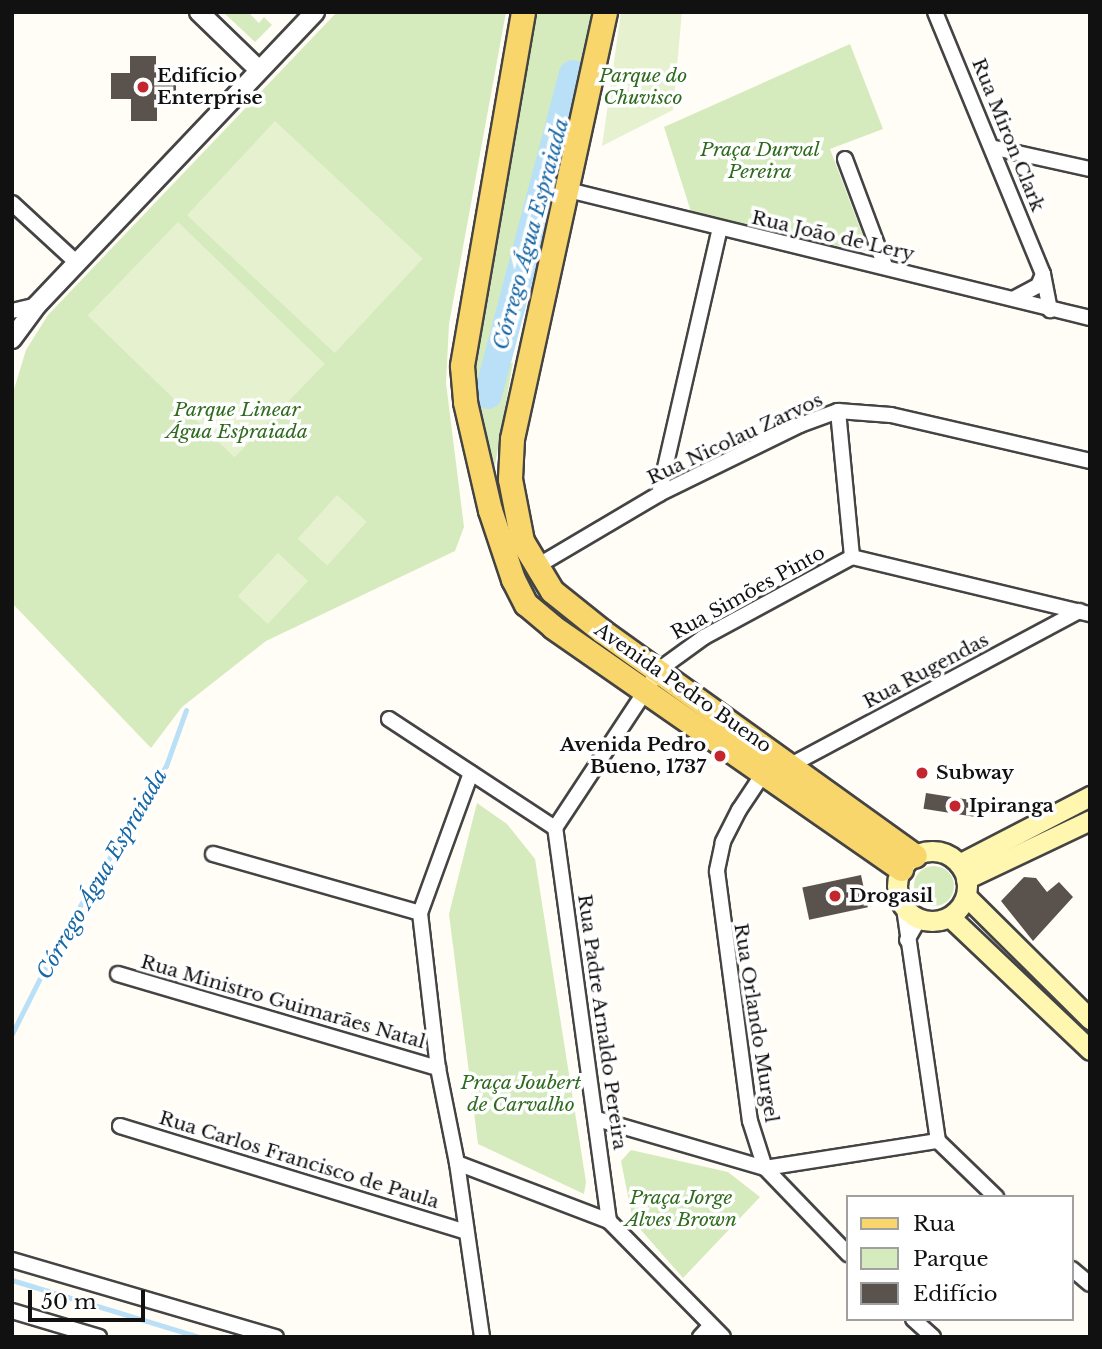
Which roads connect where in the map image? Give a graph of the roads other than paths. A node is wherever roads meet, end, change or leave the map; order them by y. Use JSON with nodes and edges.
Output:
{"nodes":[{"id":1,"x":199,"y":12,"type":"edge"},
{"id":2,"x":315,"y":12,"type":"edge"},
{"id":3,"x":523,"y":12,"type":"edge"},
{"id":4,"x":605,"y":12,"type":"edge"},
{"id":5,"x":936,"y":12,"type":"edge"},
{"id":6,"x":258,"y":69,"type":"junction"},
{"id":7,"x":995,"y":148,"type":"junction"},
{"id":8,"x":845,"y":159,"type":"dead end"},
{"id":9,"x":1090,"y":169,"type":"edge"},
{"id":10,"x":568,"y":190,"type":"junction"},
{"id":11,"x":12,"y":202,"type":"edge"},
{"id":12,"x":719,"y":231,"type":"junction"},
{"id":13,"x":77,"y":263,"type":"junction"},
{"id":14,"x":885,"y":267,"type":"junction"},
{"id":15,"x":1043,"y":274,"type":"junction"},
{"id":16,"x":1015,"y":298,"type":"junction"},
{"id":17,"x":37,"y":305,"type":"junction"},
{"id":18,"x":1050,"y":310,"type":"junction"},
{"id":19,"x":12,"y":311,"type":"edge"},
{"id":20,"x":1090,"y":318,"type":"edge"},
{"id":21,"x":12,"y":339,"type":"edge"},
{"id":22,"x":838,"y":411,"type":"junction"},
{"id":23,"x":1090,"y":461,"type":"edge"},
{"id":24,"x":659,"y":494,"type":"junction"},
{"id":25,"x":852,"y":557,"type":"junction"},
{"id":26,"x":534,"y":568,"type":"junction"},
{"id":27,"x":1084,"y":612,"type":"edge"},
{"id":28,"x":660,"y":668,"type":"junction"},
{"id":29,"x":644,"y":692,"type":"junction"},
{"id":30,"x":389,"y":719,"type":"dead end"},
{"id":31,"x":791,"y":765,"type":"junction"},
{"id":32,"x":471,"y":773,"type":"junction"},
{"id":33,"x":763,"y":774,"type":"junction"},
{"id":34,"x":1090,"y":796,"type":"edge"},
{"id":35,"x":1090,"y":820,"type":"edge"},
{"id":36,"x":555,"y":828,"type":"junction"},
{"id":37,"x":213,"y":853,"type":"dead end"},
{"id":38,"x":908,"y":862,"type":"junction"},
{"id":39,"x":964,"y":879,"type":"junction"},
{"id":40,"x":420,"y":913,"type":"junction"},
{"id":41,"x":912,"y":914,"type":"junction"},
{"id":42,"x":950,"y":917,"type":"junction"},
{"id":43,"x":118,"y":974,"type":"dead end"},
{"id":44,"x":1090,"y":1019,"type":"edge"},
{"id":45,"x":1090,"y":1050,"type":"edge"},
{"id":46,"x":438,"y":1068,"type":"junction"},
{"id":47,"x":597,"y":1119,"type":"junction"},
{"id":48,"x":120,"y":1126,"type":"dead end"},
{"id":49,"x":938,"y":1142,"type":"junction"},
{"id":50,"x":457,"y":1163,"type":"junction"},
{"id":51,"x":765,"y":1168,"type":"junction"},
{"id":52,"x":994,"y":1195,"type":"edge"},
{"id":53,"x":609,"y":1221,"type":"junction"},
{"id":54,"x":466,"y":1232,"type":"junction"},
{"id":55,"x":846,"y":1252,"type":"edge"},
{"id":56,"x":12,"y":1260,"type":"edge"},
{"id":57,"x":1074,"y":1271,"type":"edge"},
{"id":58,"x":1090,"y":1284,"type":"edge"},
{"id":59,"x":12,"y":1311,"type":"edge"},
{"id":60,"x":915,"y":1321,"type":"edge"},
{"id":61,"x":711,"y":1325,"type":"junction"},
{"id":62,"x":99,"y":1337,"type":"edge"},
{"id":63,"x":276,"y":1337,"type":"edge"},
{"id":64,"x":482,"y":1337,"type":"edge"},
{"id":65,"x":700,"y":1337,"type":"edge"},
{"id":66,"x":723,"y":1337,"type":"edge"},
{"id":67,"x":933,"y":1337,"type":"edge"}],
"edges":[{"from":1,"to":6,"type":"street"},
{"from":2,"to":6,"type":"street"},
{"from":3,"to":29,"type":"main road","name":"Avenida Pedro Bueno"},
{"from":4,"to":10,"type":"main road","name":"Avenida Pedro Bueno"},
{"from":5,"to":7,"type":"street","name":"Rua Miron Clark"},
{"from":6,"to":13,"type":"street"},
{"from":7,"to":9,"type":"street"},
{"from":7,"to":15,"type":"street","name":"Rua Miron Clark"},
{"from":8,"to":14,"type":"street"},
{"from":10,"to":12,"type":"street","name":"Rua João de Lery"},
{"from":10,"to":26,"type":"main road","name":"Avenida Pedro Bueno"},
{"from":11,"to":13,"type":"street"},
{"from":12,"to":14,"type":"street","name":"Rua João de Lery"},
{"from":12,"to":24,"type":"street"},
{"from":13,"to":17,"type":"street"},
{"from":14,"to":16,"type":"street","name":"Rua João de Lery"},
{"from":15,"to":16,"type":"street"},
{"from":15,"to":18,"type":"street","name":"Rua Miron Clark"},
{"from":16,"to":18,"type":"street","name":"Rua João de Lery"},
{"from":17,"to":19,"type":"street"},
{"from":17,"to":21,"type":"street"},
{"from":18,"to":20,"type":"street","name":"Rua João de Lery"},
{"from":22,"to":23,"type":"street","name":"Rua Nicolau Zarvos"},
{"from":22,"to":24,"type":"street","name":"Rua Nicolau Zarvos"},
{"from":22,"to":25,"type":"street"},
{"from":24,"to":26,"type":"street","name":"Rua Nicolau Zarvos"},
{"from":25,"to":27,"type":"street","name":"Rua Simões Pinto"},
{"from":25,"to":28,"type":"street","name":"Rua Simões Pinto"},
{"from":26,"to":28,"type":"main road","name":"Avenida Pedro Bueno"},
{"from":27,"to":31,"type":"street","name":"Rua Rugendas"},
{"from":28,"to":29,"type":"street","name":"Rua Simões Pinto"},
{"from":28,"to":31,"type":"main road","name":"Avenida Pedro Bueno"},
{"from":29,"to":33,"type":"main road","name":"Avenida Pedro Bueno"},
{"from":29,"to":36,"type":"street"},
{"from":30,"to":32,"type":"street"},
{"from":31,"to":38,"type":"main road","name":"Avenida Pedro Bueno"},
{"from":32,"to":36,"type":"street"},
{"from":32,"to":40,"type":"street"},
{"from":33,"to":38,"type":"main road","name":"Avenida Pedro Bueno"},
{"from":33,"to":51,"type":"street","name":"Rua Orlando Murgel"},
{"from":34,"to":39,"type":"main road"},
{"from":35,"to":39,"type":"main road"},
{"from":36,"to":47,"type":"street","name":"Rua Padre Arnaldo Pereira"},
{"from":37,"to":40,"type":"street"},
{"from":38,"to":39,"type":"main road"},
{"from":38,"to":41,"type":"main road"},
{"from":39,"to":42,"type":"main road"},
{"from":39,"to":44,"type":"main road"},
{"from":40,"to":46,"type":"street"},
{"from":41,"to":42,"type":"main road"},
{"from":41,"to":49,"type":"street"},
{"from":42,"to":45,"type":"main road"},
{"from":43,"to":46,"type":"street","name":"Rua Ministro Guimarães Natal"},
{"from":46,"to":50,"type":"street"},
{"from":47,"to":51,"type":"street"},
{"from":47,"to":53,"type":"street","name":"Rua Padre Arnaldo Pereira"},
{"from":48,"to":54,"type":"street","name":"Rua Carlos Francisco de Paula"},
{"from":49,"to":51,"type":"street"},
{"from":49,"to":52,"type":"street"},
{"from":50,"to":53,"type":"street"},
{"from":50,"to":54,"type":"street"},
{"from":51,"to":55,"type":"street","name":"Rua Orlando Murgel"},
{"from":53,"to":61,"type":"street"},
{"from":54,"to":64,"type":"street"},
{"from":56,"to":63,"type":"street"},
{"from":57,"to":58,"type":"street"},
{"from":59,"to":62,"type":"street"},
{"from":60,"to":67,"type":"street"},
{"from":61,"to":65,"type":"street"},
{"from":61,"to":66,"type":"street"}]}
